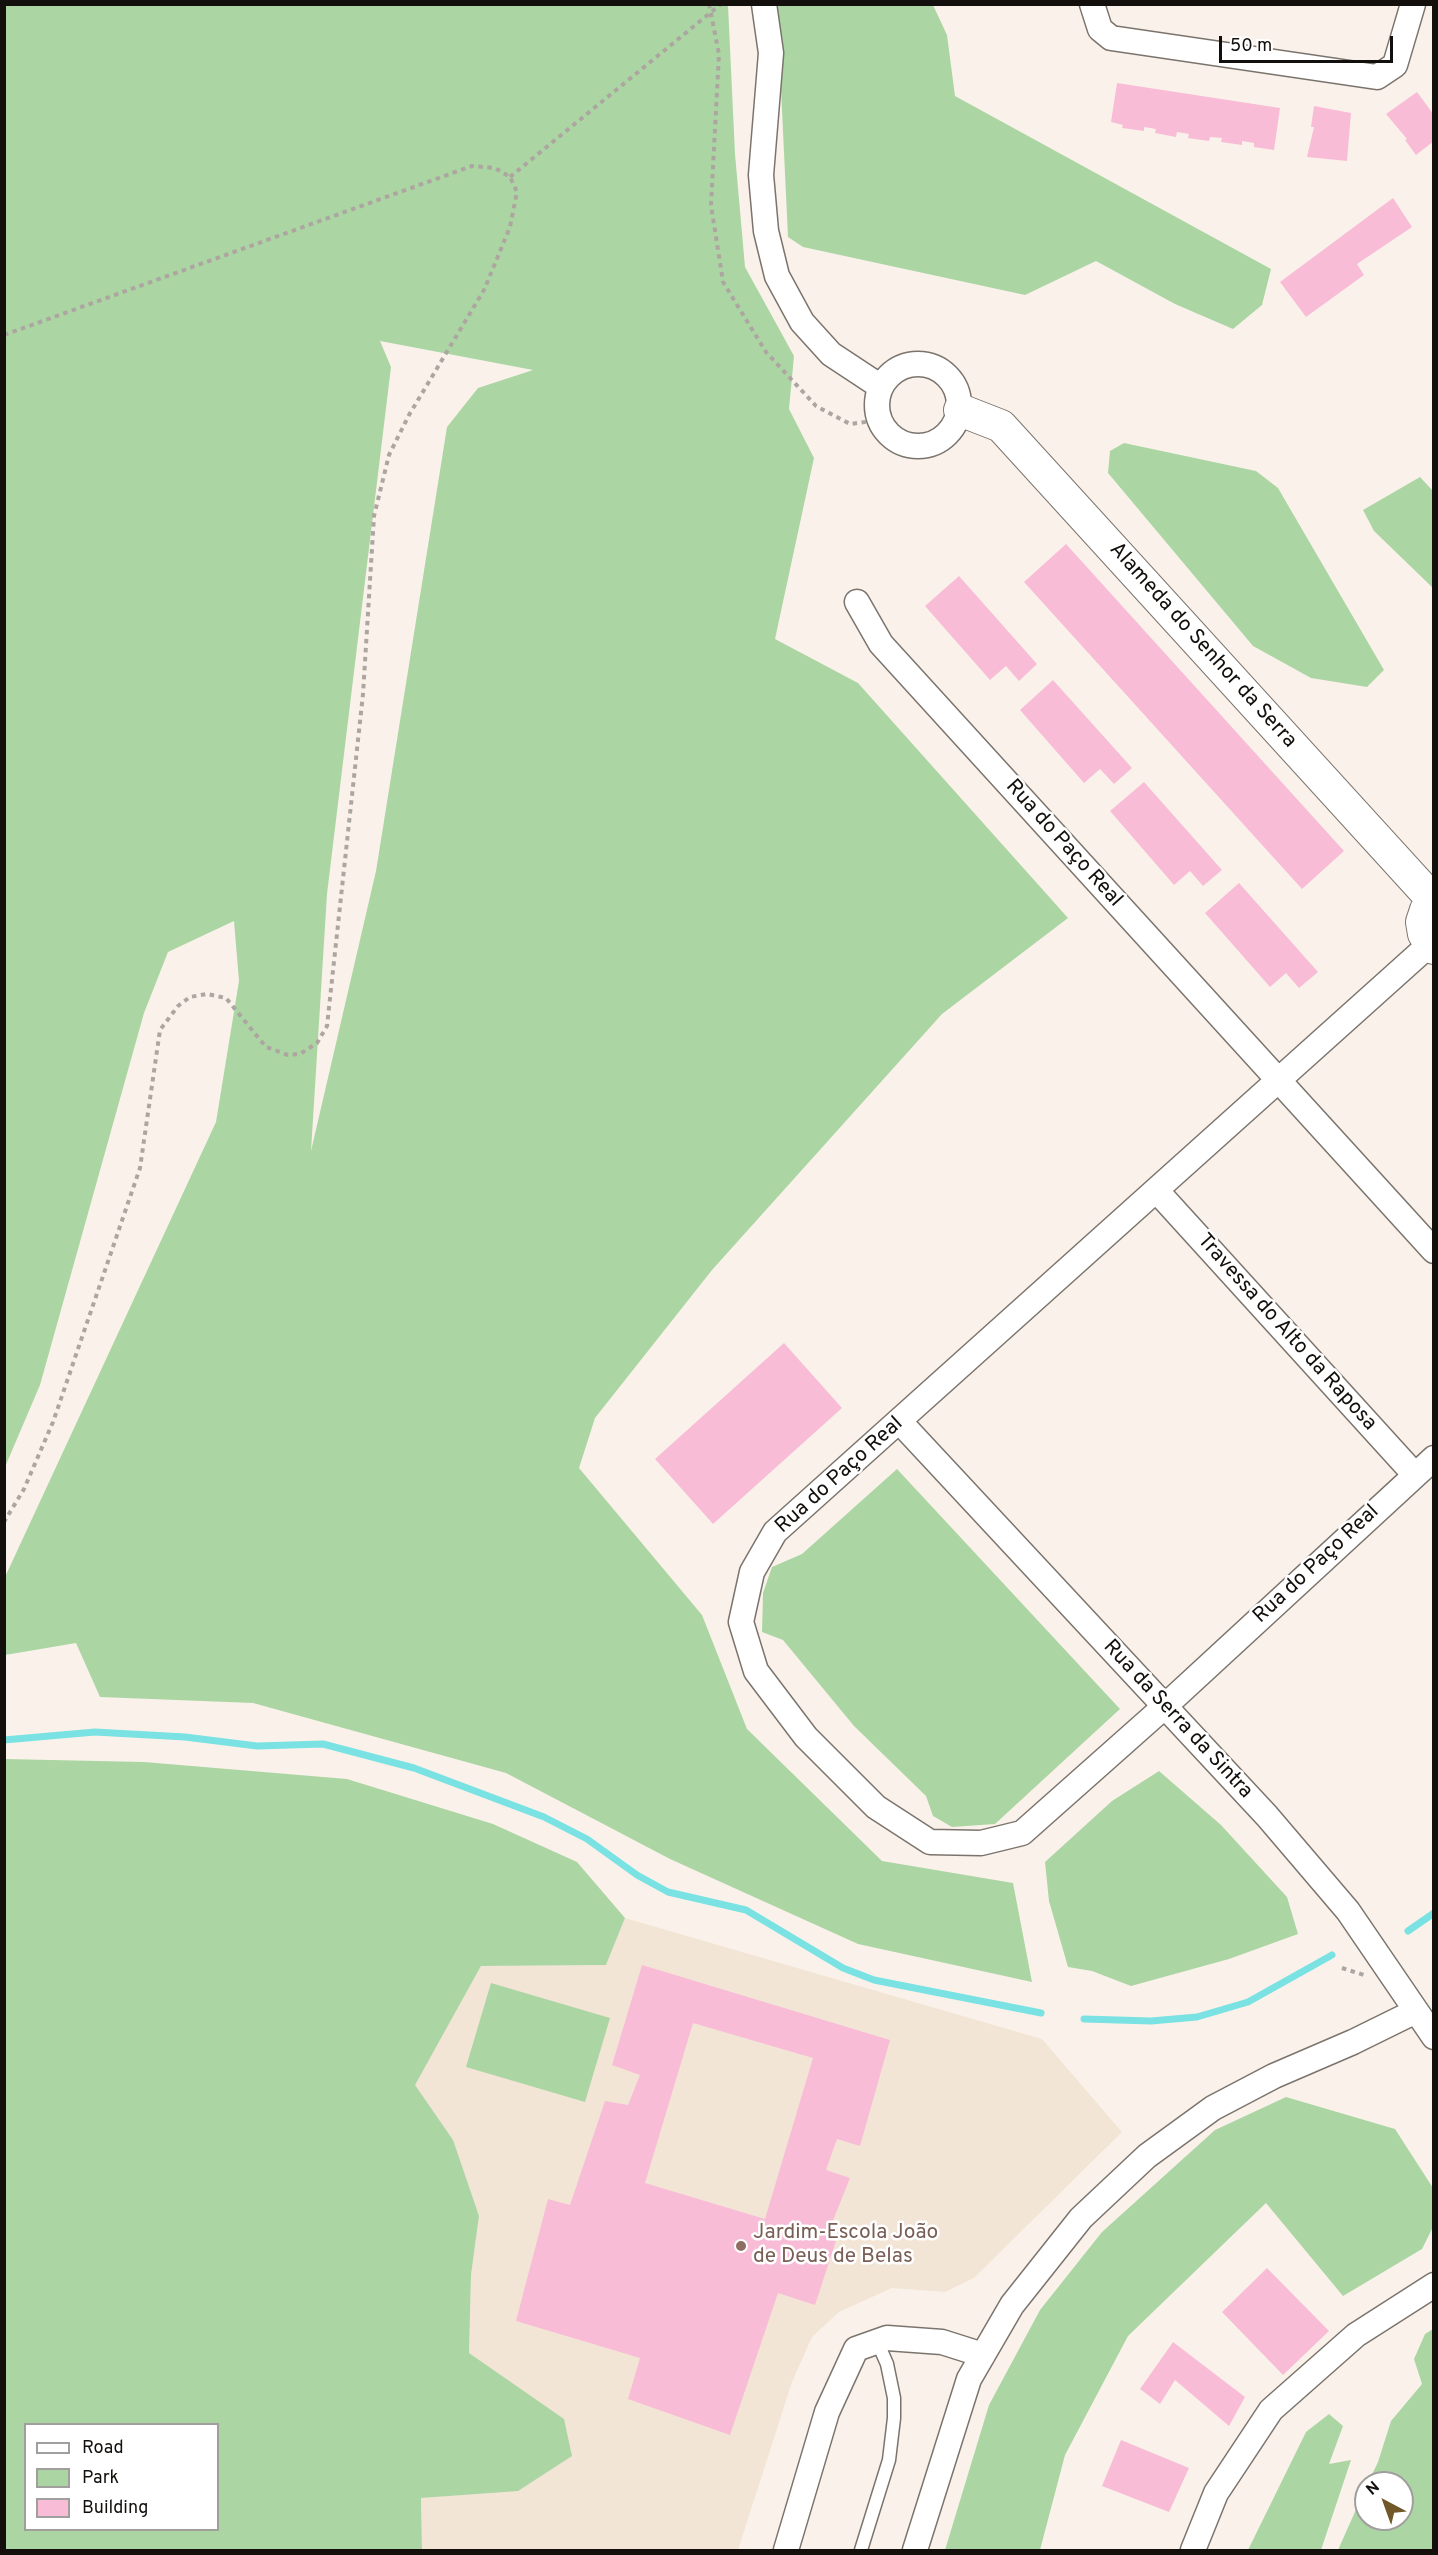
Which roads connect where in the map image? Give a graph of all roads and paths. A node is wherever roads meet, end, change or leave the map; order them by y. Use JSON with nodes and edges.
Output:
{"nodes":[{"id":1,"x":709,"y":4,"type":"edge"},
{"id":2,"x":721,"y":4,"type":"edge"},
{"id":3,"x":764,"y":4,"type":"edge"},
{"id":4,"x":1092,"y":4,"type":"edge"},
{"id":5,"x":1413,"y":4,"type":"edge"},
{"id":6,"x":711,"y":12,"type":"junction"},
{"id":7,"x":510,"y":177,"type":"junction"},
{"id":8,"x":4,"y":335,"type":"edge"},
{"id":9,"x":880,"y":387,"type":"junction"},
{"id":10,"x":960,"y":410,"type":"junction"},
{"id":11,"x":857,"y":602,"type":"dead end"},
{"id":12,"x":1433,"y":899,"type":"edge"},
{"id":13,"x":1431,"y":947,"type":"edge"},
{"id":14,"x":1278,"y":1080,"type":"junction"},
{"id":15,"x":1156,"y":1190,"type":"junction"},
{"id":16,"x":1434,"y":1251,"type":"edge"},
{"id":17,"x":900,"y":1422,"type":"junction"},
{"id":18,"x":1434,"y":1458,"type":"edge"},
{"id":19,"x":1415,"y":1475,"type":"junction"},
{"id":20,"x":4,"y":1522,"type":"edge"},
{"id":21,"x":1164,"y":1707,"type":"junction"},
{"id":22,"x":1416,"y":2011,"type":"junction"},
{"id":23,"x":1434,"y":2037,"type":"edge"},
{"id":24,"x":1434,"y":2285,"type":"edge"},
{"id":25,"x":877,"y":2341,"type":"junction"},
{"id":26,"x":983,"y":2355,"type":"junction"},
{"id":27,"x":786,"y":2550,"type":"edge"},
{"id":28,"x":861,"y":2550,"type":"edge"},
{"id":29,"x":915,"y":2550,"type":"edge"},
{"id":30,"x":1193,"y":2550,"type":"edge"}],
"edges":[{"from":1,"to":6,"type":"path"},
{"from":2,"to":6,"type":"path"},
{"from":3,"to":9,"type":"street"},
{"from":4,"to":5,"type":"street"},
{"from":6,"to":7,"type":"path"},
{"from":7,"to":8,"type":"path"},
{"from":7,"to":20,"type":"path"},
{"from":9,"to":10,"type":"street"},
{"from":9,"to":10,"type":"street"},
{"from":10,"to":12,"type":"street","name":"Alameda do Senhor da Serra"},
{"from":11,"to":14,"type":"street","name":"Rua do Paço Real"},
{"from":12,"to":13,"type":"street"},
{"from":13,"to":14,"type":"street","name":"Rua do Paço Real"},
{"from":14,"to":15,"type":"street","name":"Rua do Paço Real"},
{"from":14,"to":16,"type":"street","name":"Rua do Paço Real"},
{"from":15,"to":17,"type":"street","name":"Rua do Paço Real"},
{"from":15,"to":19,"type":"street","name":"Travessa do Alto da Raposa"},
{"from":17,"to":21,"type":"street","name":"Rua da Serra da Sintra"},
{"from":17,"to":21,"type":"street","name":"Rua do Paço Real"},
{"from":18,"to":19,"type":"street","name":"Rua do Paço Real"},
{"from":19,"to":21,"type":"street","name":"Rua do Paço Real"},
{"from":21,"to":22,"type":"street","name":"Rua da Serra da Sintra"},
{"from":22,"to":23,"type":"street","name":"Rua da Serra da Sintra"},
{"from":22,"to":26,"type":"street"},
{"from":24,"to":30,"type":"street"},
{"from":25,"to":26,"type":"street"},
{"from":25,"to":27,"type":"street"},
{"from":25,"to":28,"type":"lane"},
{"from":26,"to":29,"type":"street"}]}
